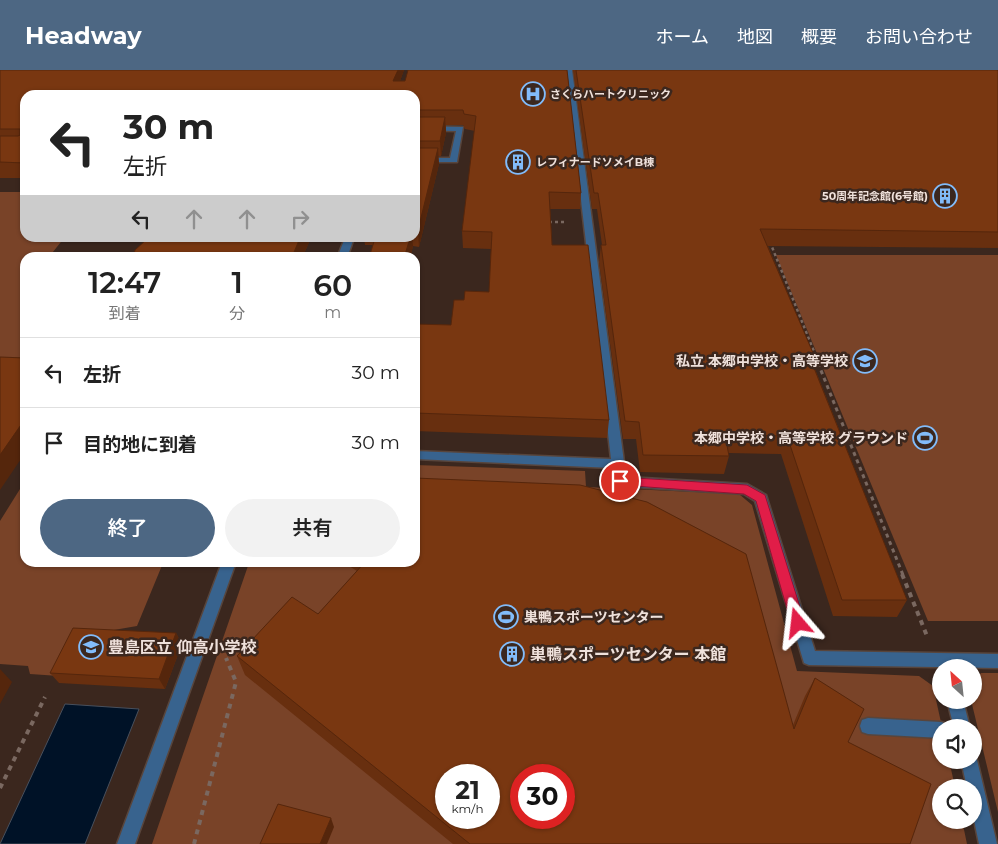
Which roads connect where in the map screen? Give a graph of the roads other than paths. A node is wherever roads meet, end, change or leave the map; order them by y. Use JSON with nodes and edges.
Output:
{"nodes":[{"id":1,"x":570,"y":70,"type":"edge"},
{"id":2,"x":420,"y":128,"type":"edge"},
{"id":3,"x":420,"y":160,"type":"edge"},
{"id":4,"x":420,"y":455,"type":"edge"},
{"id":5,"x":618,"y":464,"type":"junction"},
{"id":6,"x":227,"y":567,"type":"edge"},
{"id":7,"x":998,"y":661,"type":"edge"},
{"id":8,"x":982,"y":662,"type":"edge"},
{"id":9,"x":932,"y":663,"type":"edge"},
{"id":10,"x":868,"y":726,"type":"dead end"},
{"id":11,"x":932,"y":730,"type":"edge"},
{"id":12,"x":971,"y":769,"type":"edge"},
{"id":13,"x":126,"y":844,"type":"edge"},
{"id":14,"x":988,"y":844,"type":"edge"}],
"edges":[{"from":1,"to":5,"type":"street"},
{"from":2,"to":3,"type":"street"},
{"from":4,"to":5,"type":"street"},
{"from":5,"to":9,"type":"street"},
{"from":6,"to":13,"type":"street"},
{"from":7,"to":8,"type":"street"},
{"from":10,"to":11,"type":"street"},
{"from":12,"to":14,"type":"street"}]}
